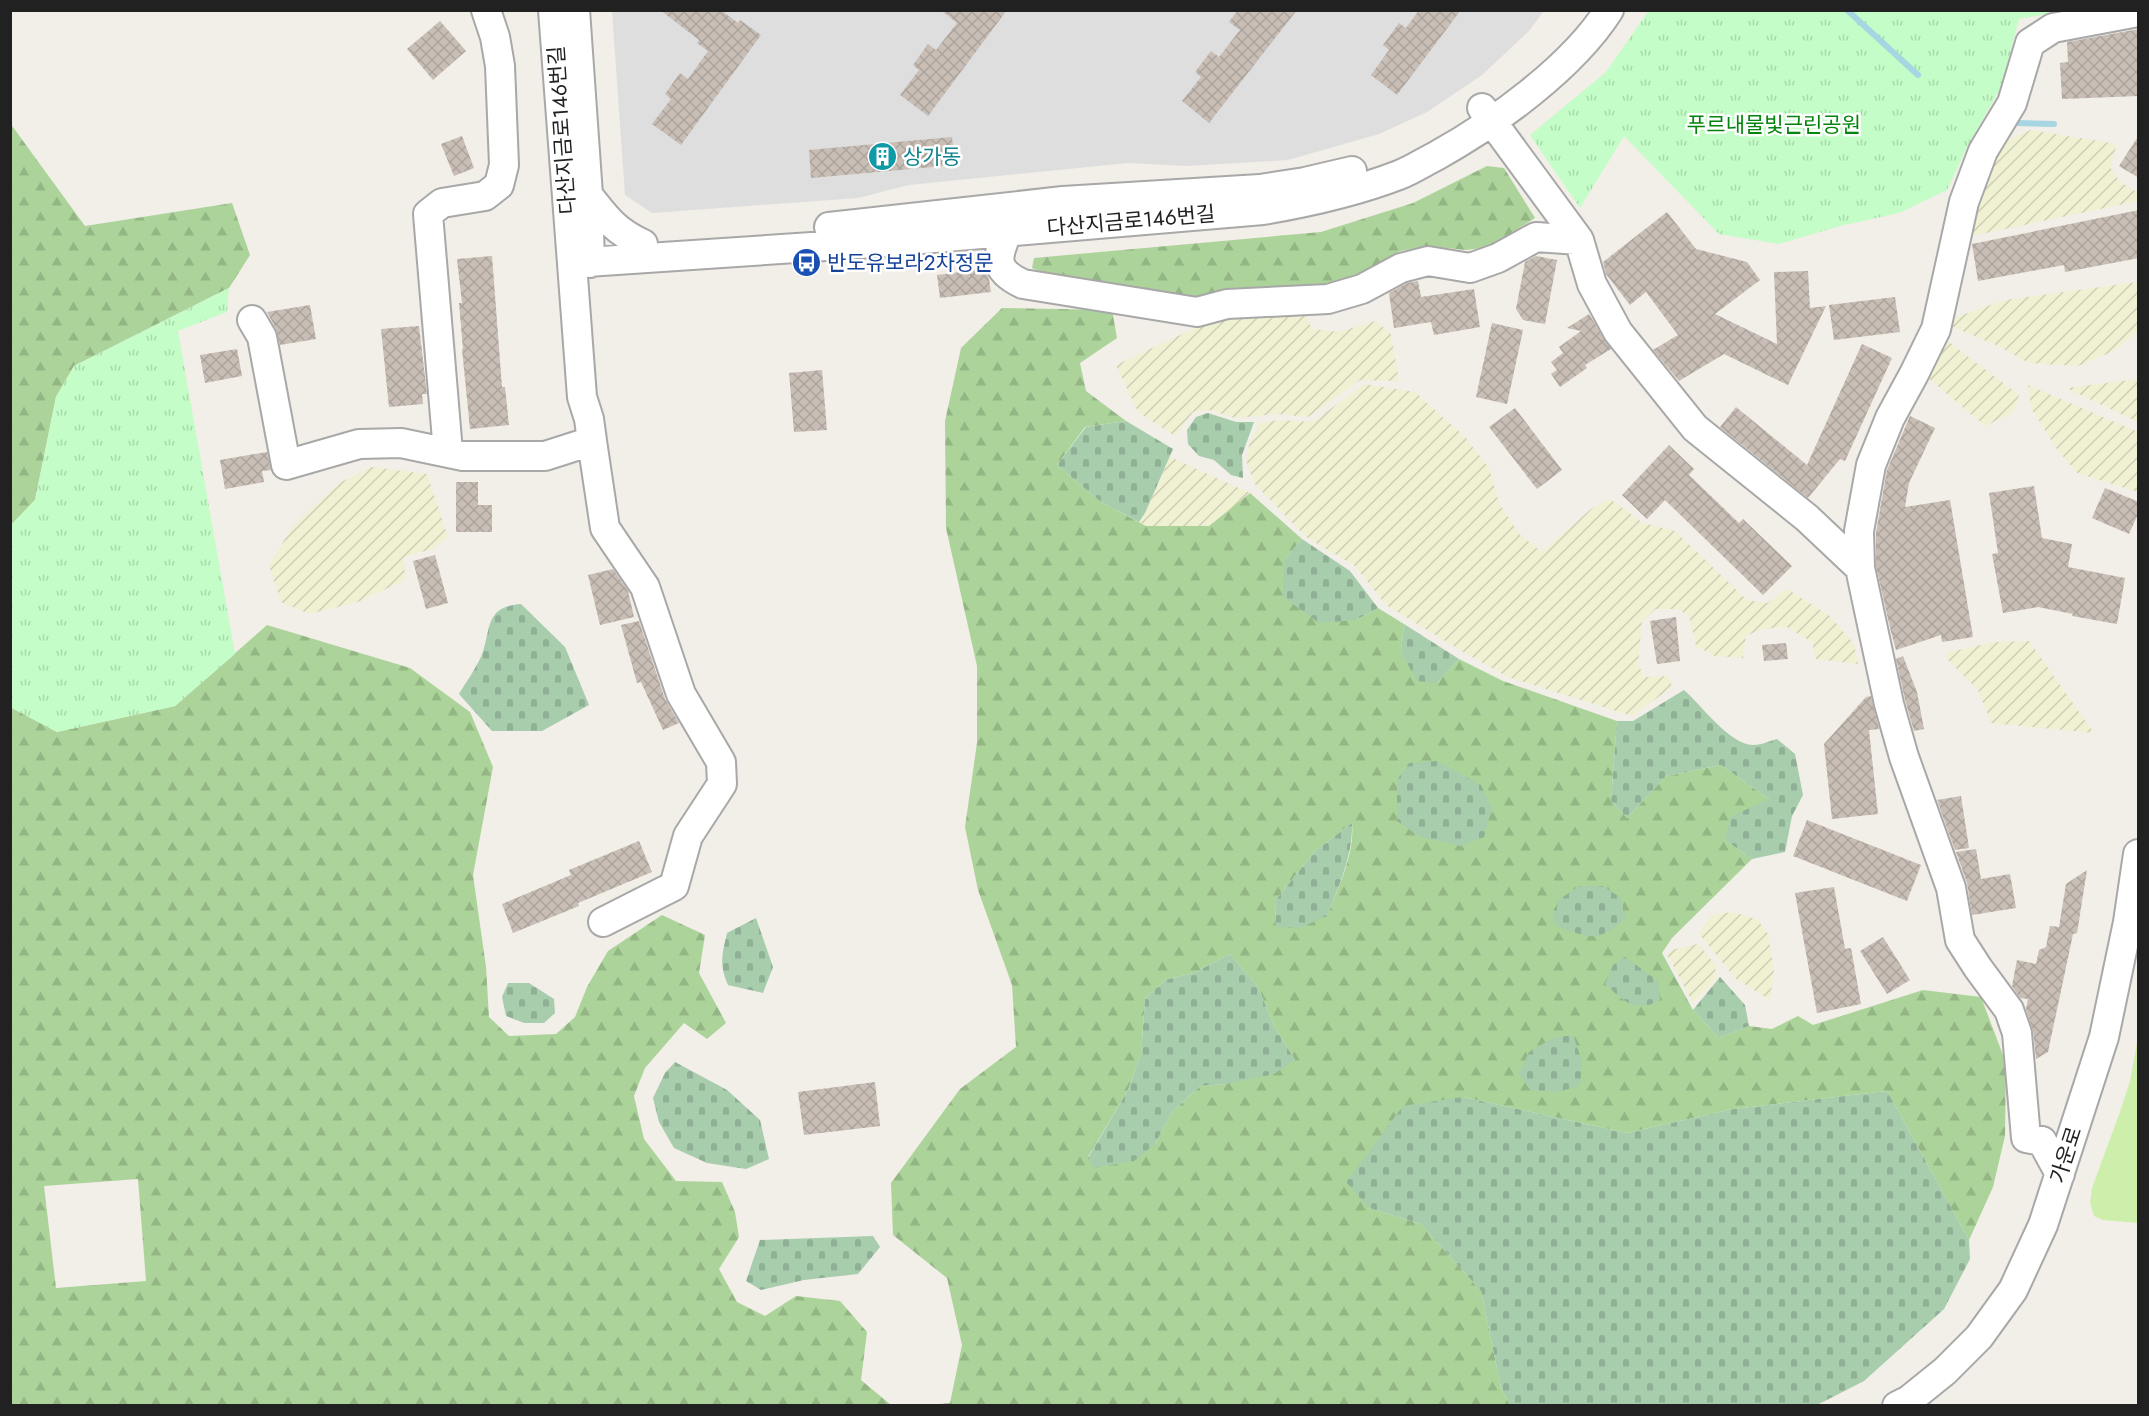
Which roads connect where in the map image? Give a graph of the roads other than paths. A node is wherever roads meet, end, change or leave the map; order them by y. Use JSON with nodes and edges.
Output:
{"nodes":[{"id":1,"x":486,"y":10,"type":"edge"},
{"id":2,"x":553,"y":10,"type":"edge"},
{"id":3,"x":575,"y":10,"type":"edge"},
{"id":4,"x":1585,"y":10,"type":"edge"},
{"id":5,"x":1609,"y":10,"type":"edge"},
{"id":6,"x":2139,"y":12,"type":"edge"},
{"id":7,"x":1487,"y":115,"type":"junction"},
{"id":8,"x":588,"y":195,"type":"junction"},
{"id":9,"x":1008,"y":231,"type":"junction"},
{"id":10,"x":1579,"y":240,"type":"junction"},
{"id":11,"x":643,"y":243,"type":"junction"},
{"id":12,"x":580,"y":255,"type":"junction"},
{"id":13,"x":252,"y":320,"type":"dead end"},
{"id":14,"x":590,"y":430,"type":"junction"},
{"id":15,"x":448,"y":453,"type":"junction"},
{"id":16,"x":1860,"y":568,"type":"junction"},
{"id":17,"x":2139,"y":854,"type":"edge"},
{"id":18,"x":603,"y":922,"type":"dead end"},
{"id":19,"x":2060,"y":1174,"type":"junction"},
{"id":20,"x":1897,"y":1406,"type":"edge"}],
"edges":[{"from":1,"to":15,"type":"street"},
{"from":2,"to":12,"type":"street","name":"다산지금로146번길"},
{"from":3,"to":8,"type":"street","name":"다산지금로146번길"},
{"from":4,"to":7,"type":"street","name":"다산지금로146번길"},
{"from":5,"to":7,"type":"street","name":"다산지금로146번길"},
{"from":6,"to":16,"type":"street"},
{"from":7,"to":9,"type":"street","name":"다산지금로146번길"},
{"from":7,"to":10,"type":"street"},
{"from":7,"to":11,"type":"street","name":"다산지금로146번길"},
{"from":8,"to":11,"type":"street"},
{"from":8,"to":12,"type":"street","name":"다산지금로146번길"},
{"from":9,"to":10,"type":"street"},
{"from":9,"to":12,"type":"street","name":"다산지금로146번길"},
{"from":10,"to":16,"type":"street"},
{"from":11,"to":12,"type":"street","name":"다산지금로146번길"},
{"from":12,"to":14,"type":"street","name":"다산지금로146번길"},
{"from":13,"to":15,"type":"street"},
{"from":14,"to":15,"type":"street"},
{"from":14,"to":18,"type":"street","name":"다산지금로146번길"},
{"from":16,"to":19,"type":"street"},
{"from":17,"to":19,"type":"street","name":"가운로"},
{"from":19,"to":20,"type":"street","name":"가운로"}]}
